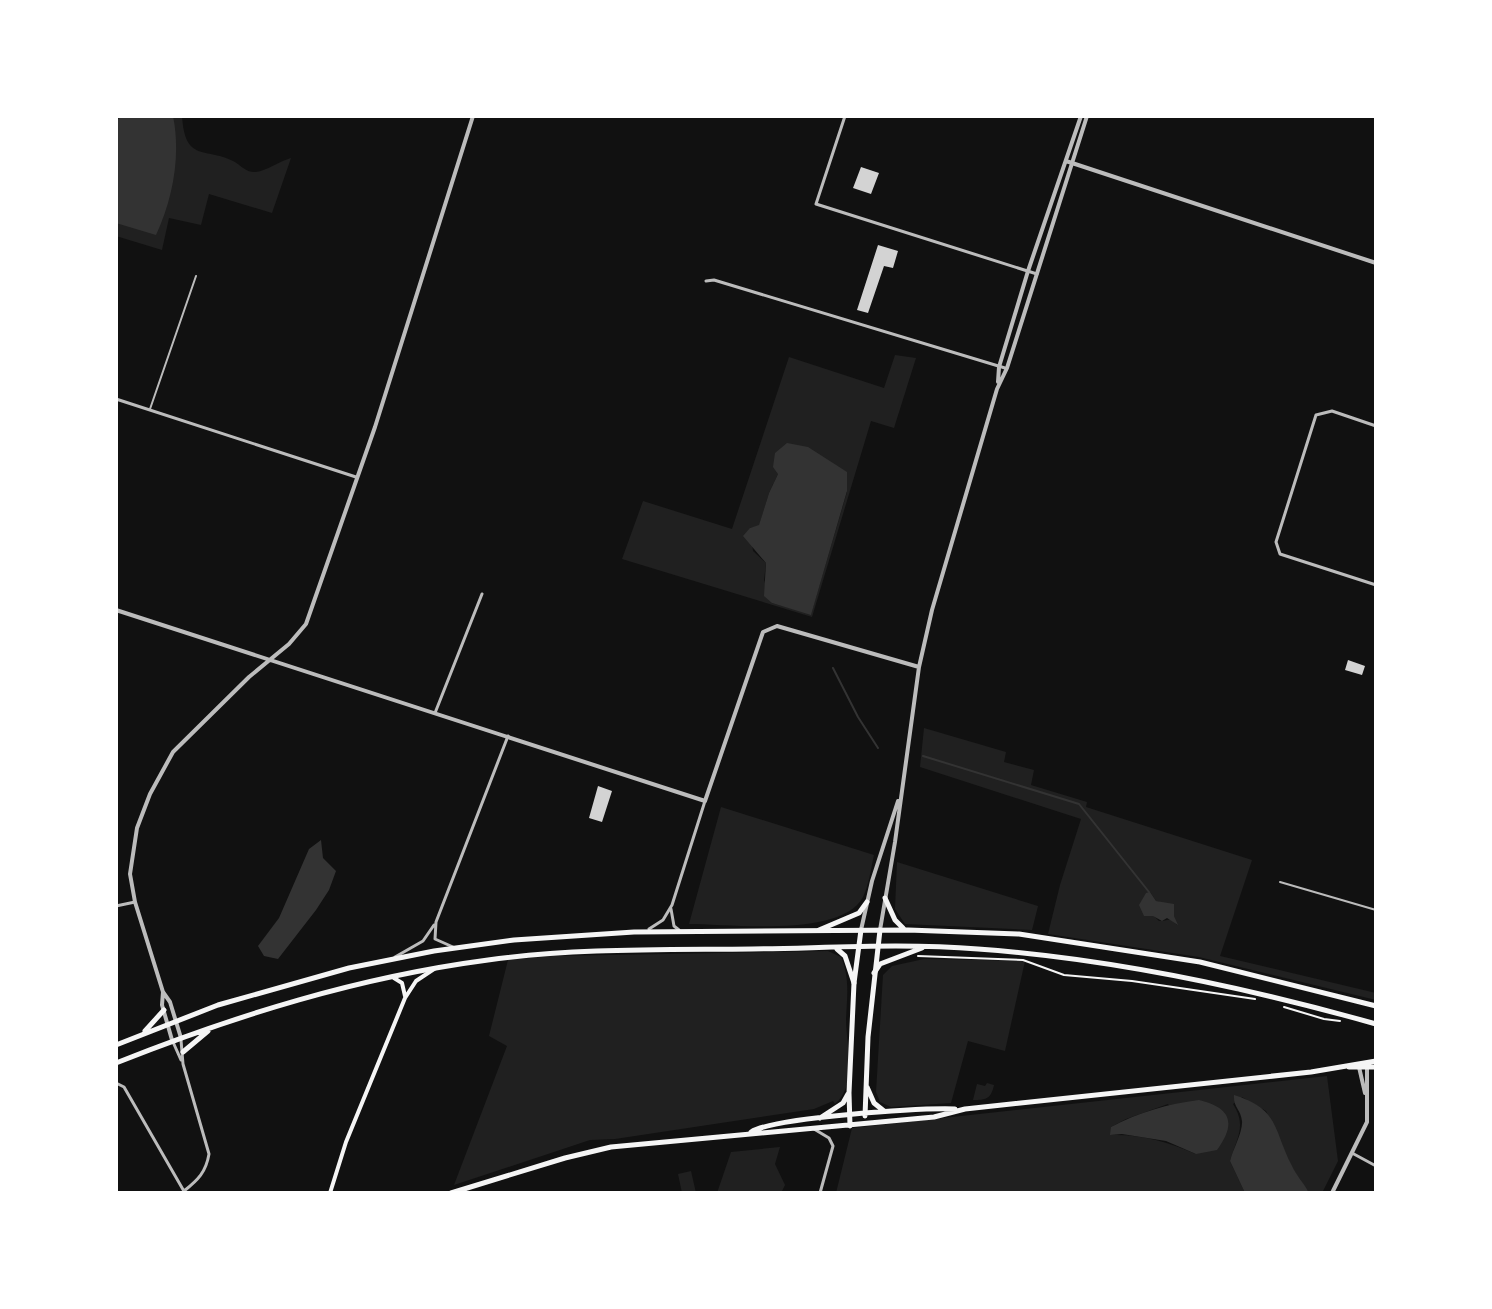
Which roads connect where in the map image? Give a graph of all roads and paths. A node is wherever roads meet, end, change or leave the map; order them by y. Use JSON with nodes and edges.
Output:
{"nodes":[{"id":1,"x":473,"y":116,"type":"edge"},
{"id":2,"x":845,"y":116,"type":"edge"},
{"id":3,"x":1081,"y":116,"type":"edge"},
{"id":4,"x":1087,"y":116,"type":"edge"},
{"id":5,"x":1066,"y":161,"type":"junction"},
{"id":6,"x":1073,"y":163,"type":"junction"},
{"id":7,"x":1376,"y":263,"type":"edge"},
{"id":8,"x":1028,"y":271,"type":"junction"},
{"id":9,"x":1037,"y":274,"type":"junction"},
{"id":10,"x":196,"y":276,"type":"dead end"},
{"id":11,"x":706,"y":281,"type":"dead end"},
{"id":12,"x":999,"y":367,"type":"junction"},
{"id":13,"x":1007,"y":368,"type":"junction"},
{"id":14,"x":997,"y":389,"type":"junction"},
{"id":15,"x":116,"y":399,"type":"edge"},
{"id":16,"x":149,"y":410,"type":"junction"},
{"id":17,"x":1376,"y":426,"type":"edge"},
{"id":18,"x":356,"y":477,"type":"junction"},
{"id":19,"x":1376,"y":585,"type":"edge"},
{"id":20,"x":482,"y":594,"type":"dead end"},
{"id":21,"x":116,"y":610,"type":"edge"},
{"id":22,"x":272,"y":660,"type":"junction"},
{"id":23,"x":919,"y":667,"type":"junction"},
{"id":24,"x":435,"y":713,"type":"junction"},
{"id":25,"x":508,"y":736,"type":"junction"},
{"id":26,"x":901,"y":791,"type":"junction"},
{"id":27,"x":705,"y":801,"type":"junction"},
{"id":28,"x":1280,"y":882,"type":"dead end"},
{"id":29,"x":885,"y":898,"type":"junction"},
{"id":30,"x":135,"y":902,"type":"junction"},
{"id":31,"x":867,"y":902,"type":"junction"},
{"id":32,"x":672,"y":905,"type":"junction"},
{"id":33,"x":116,"y":906,"type":"edge"},
{"id":34,"x":1376,"y":910,"type":"edge"},
{"id":35,"x":436,"y":922,"type":"junction"},
{"id":36,"x":861,"y":930,"type":"junction"},
{"id":37,"x":880,"y":930,"type":"junction"},
{"id":38,"x":908,"y":930,"type":"junction"},
{"id":39,"x":814,"y":931,"type":"junction"},
{"id":40,"x":634,"y":932,"type":"junction"},
{"id":41,"x":684,"y":933,"type":"junction"},
{"id":42,"x":455,"y":947,"type":"junction"},
{"id":43,"x":858,"y":947,"type":"junction"},
{"id":44,"x":877,"y":947,"type":"junction"},
{"id":45,"x":926,"y":947,"type":"junction"},
{"id":46,"x":833,"y":948,"type":"junction"},
{"id":47,"x":393,"y":958,"type":"junction"},
{"id":48,"x":911,"y":958,"type":"dead end"},
{"id":49,"x":436,"y":968,"type":"junction"},
{"id":50,"x":874,"y":973,"type":"junction"},
{"id":51,"x":389,"y":977,"type":"junction"},
{"id":52,"x":854,"y":983,"type":"junction"},
{"id":53,"x":163,"y":992,"type":"junction"},
{"id":54,"x":405,"y":998,"type":"junction"},
{"id":55,"x":1259,"y":1000,"type":"dead end"},
{"id":56,"x":1282,"y":1006,"type":"dead end"},
{"id":57,"x":1376,"y":1006,"type":"edge"},
{"id":58,"x":164,"y":1010,"type":"junction"},
{"id":59,"x":176,"y":1021,"type":"junction"},
{"id":60,"x":1341,"y":1021,"type":"dead end"},
{"id":61,"x":168,"y":1024,"type":"junction"},
{"id":62,"x":1376,"y":1024,"type":"edge"},
{"id":63,"x":215,"y":1025,"type":"junction"},
{"id":64,"x":141,"y":1035,"type":"junction"},
{"id":65,"x":181,"y":1038,"type":"junction"},
{"id":66,"x":172,"y":1040,"type":"junction"},
{"id":67,"x":116,"y":1045,"type":"edge"},
{"id":68,"x":183,"y":1052,"type":"junction"},
{"id":69,"x":116,"y":1063,"type":"edge"},
{"id":70,"x":183,"y":1064,"type":"junction"},
{"id":71,"x":1376,"y":1064,"type":"edge"},
{"id":72,"x":1363,"y":1065,"type":"junction"},
{"id":73,"x":116,"y":1083,"type":"edge"},
{"id":74,"x":866,"y":1083,"type":"junction"},
{"id":75,"x":849,"y":1093,"type":"junction"},
{"id":76,"x":965,"y":1109,"type":"junction"},
{"id":77,"x":887,"y":1112,"type":"junction"},
{"id":78,"x":865,"y":1114,"type":"junction"},
{"id":79,"x":849,"y":1116,"type":"junction"},
{"id":80,"x":817,"y":1119,"type":"junction"},
{"id":81,"x":865,"y":1124,"type":"junction"},
{"id":82,"x":850,"y":1126,"type":"junction"},
{"id":83,"x":814,"y":1129,"type":"junction"},
{"id":84,"x":750,"y":1133,"type":"junction"},
{"id":85,"x":1352,"y":1153,"type":"junction"},
{"id":86,"x":1376,"y":1166,"type":"edge"},
{"id":87,"x":185,"y":1192,"type":"edge"},
{"id":88,"x":330,"y":1193,"type":"edge"},
{"id":89,"x":451,"y":1193,"type":"edge"},
{"id":90,"x":820,"y":1193,"type":"edge"},
{"id":91,"x":1332,"y":1193,"type":"edge"}],
"edges":[{"from":1,"to":18,"type":"street"},
{"from":2,"to":8,"type":"street"},
{"from":3,"to":5,"type":"street"},
{"from":4,"to":6,"type":"street"},
{"from":5,"to":6,"type":"street"},
{"from":5,"to":8,"type":"street"},
{"from":6,"to":7,"type":"street"},
{"from":6,"to":9,"type":"street"},
{"from":8,"to":9,"type":"street"},
{"from":8,"to":12,"type":"street"},
{"from":9,"to":13,"type":"street"},
{"from":10,"to":16,"type":"lane"},
{"from":11,"to":12,"type":"street"},
{"from":12,"to":13,"type":"street"},
{"from":12,"to":14,"type":"street"},
{"from":13,"to":14,"type":"street"},
{"from":14,"to":23,"type":"street"},
{"from":15,"to":16,"type":"street"},
{"from":16,"to":18,"type":"street"},
{"from":17,"to":19,"type":"street"},
{"from":18,"to":22,"type":"street"},
{"from":20,"to":24,"type":"street"},
{"from":21,"to":22,"type":"street"},
{"from":22,"to":24,"type":"street"},
{"from":22,"to":30,"type":"street"},
{"from":23,"to":26,"type":"street"},
{"from":23,"to":27,"type":"street"},
{"from":24,"to":25,"type":"street"},
{"from":25,"to":27,"type":"street"},
{"from":25,"to":35,"type":"street"},
{"from":26,"to":29,"type":"street"},
{"from":26,"to":31,"type":"street"},
{"from":27,"to":32,"type":"street"},
{"from":28,"to":34,"type":"lane"},
{"from":29,"to":37,"type":"street"},
{"from":29,"to":38,"type":"main road"},
{"from":30,"to":33,"type":"street"},
{"from":30,"to":53,"type":"street"},
{"from":31,"to":36,"type":"street"},
{"from":31,"to":39,"type":"main road"},
{"from":32,"to":40,"type":"street"},
{"from":32,"to":41,"type":"street"},
{"from":35,"to":42,"type":"street"},
{"from":35,"to":47,"type":"street"},
{"from":36,"to":37,"type":"main road"},
{"from":36,"to":39,"type":"main road"},
{"from":36,"to":43,"type":"main road"},
{"from":37,"to":38,"type":"main road"},
{"from":37,"to":44,"type":"main road"},
{"from":38,"to":57,"type":"main road"},
{"from":39,"to":41,"type":"main road"},
{"from":40,"to":41,"type":"main road"},
{"from":40,"to":42,"type":"main road"},
{"from":42,"to":47,"type":"main road"},
{"from":43,"to":44,"type":"main road"},
{"from":43,"to":46,"type":"main road"},
{"from":43,"to":52,"type":"main road"},
{"from":44,"to":45,"type":"main road"},
{"from":44,"to":50,"type":"main road"},
{"from":45,"to":50,"type":"main road"},
{"from":45,"to":62,"type":"main road"},
{"from":46,"to":49,"type":"main road"},
{"from":46,"to":52,"type":"main road"},
{"from":47,"to":59,"type":"main road"},
{"from":48,"to":55,"type":"path"},
{"from":49,"to":51,"type":"main road"},
{"from":49,"to":54,"type":"main road"},
{"from":50,"to":74,"type":"main road"},
{"from":51,"to":54,"type":"main road"},
{"from":51,"to":63,"type":"main road"},
{"from":52,"to":75,"type":"main road"},
{"from":53,"to":58,"type":"street"},
{"from":53,"to":59,"type":"street"},
{"from":54,"to":88,"type":"main road"},
{"from":56,"to":60,"type":"path"},
{"from":58,"to":61,"type":"street"},
{"from":58,"to":64,"type":"main road"},
{"from":59,"to":61,"type":"main road"},
{"from":59,"to":65,"type":"street"},
{"from":61,"to":64,"type":"main road"},
{"from":61,"to":66,"type":"street"},
{"from":63,"to":65,"type":"main road"},
{"from":63,"to":68,"type":"main road"},
{"from":64,"to":67,"type":"main road"},
{"from":65,"to":66,"type":"main road"},
{"from":65,"to":68,"type":"street"},
{"from":66,"to":69,"type":"main road"},
{"from":66,"to":70,"type":"street"},
{"from":68,"to":70,"type":"street"},
{"from":70,"to":87,"type":"street"},
{"from":71,"to":72,"type":"main road"},
{"from":72,"to":76,"type":"main road"},
{"from":72,"to":85,"type":"street"},
{"from":73,"to":87,"type":"street"},
{"from":74,"to":77,"type":"main road"},
{"from":74,"to":78,"type":"main road"},
{"from":75,"to":79,"type":"main road"},
{"from":75,"to":80,"type":"main road"},
{"from":76,"to":77,"type":"main road"},
{"from":76,"to":81,"type":"main road"},
{"from":77,"to":78,"type":"main road"},
{"from":78,"to":79,"type":"main road"},
{"from":78,"to":81,"type":"main road"},
{"from":79,"to":80,"type":"main road"},
{"from":79,"to":82,"type":"main road"},
{"from":80,"to":84,"type":"main road"},
{"from":81,"to":82,"type":"main road"},
{"from":82,"to":83,"type":"main road"},
{"from":83,"to":84,"type":"main road"},
{"from":83,"to":90,"type":"street"},
{"from":84,"to":89,"type":"main road"},
{"from":85,"to":86,"type":"street"},
{"from":85,"to":91,"type":"street"}]}
